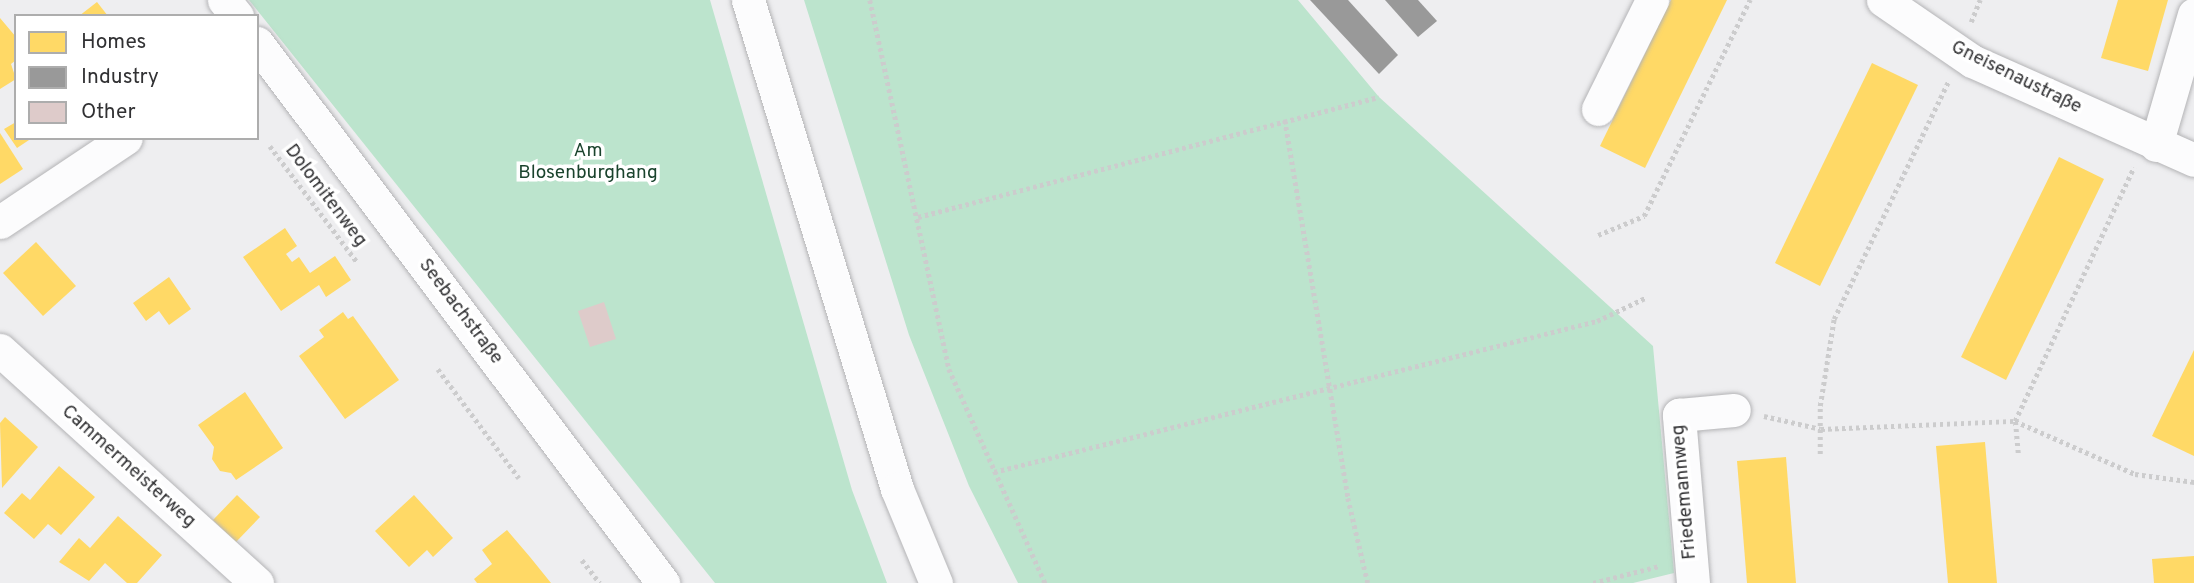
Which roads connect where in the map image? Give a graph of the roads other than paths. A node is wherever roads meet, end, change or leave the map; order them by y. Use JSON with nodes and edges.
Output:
{"nodes":[{"id":1,"x":224,"y":0,"type":"edge"},
{"id":2,"x":748,"y":0,"type":"edge"},
{"id":3,"x":1652,"y":0,"type":"edge"},
{"id":4,"x":1883,"y":0,"type":"edge"},
{"id":5,"x":235,"y":14,"type":"edge"},
{"id":6,"x":2194,"y":15,"type":"edge"},
{"id":7,"x":259,"y":48,"type":"edge"},
{"id":8,"x":1598,"y":109,"type":"dead end"},
{"id":9,"x":123,"y":140,"type":"edge"},
{"id":10,"x":2151,"y":142,"type":"junction"},
{"id":11,"x":2194,"y":160,"type":"edge"},
{"id":12,"x":0,"y":222,"type":"edge"},
{"id":13,"x":0,"y":350,"type":"edge"},
{"id":14,"x":1734,"y":410,"type":"road end"},
{"id":15,"x":1692,"y":571,"type":"edge"},
{"id":16,"x":238,"y":576,"type":"edge"},
{"id":17,"x":663,"y":583,"type":"edge"},
{"id":18,"x":936,"y":583,"type":"edge"}],
"edges":[{"from":1,"to":5,"type":"street"},
{"from":2,"to":18,"type":"street"},
{"from":3,"to":8,"type":"street"},
{"from":4,"to":10,"type":"street","name":"Gneisenaustraße"},
{"from":6,"to":10,"type":"street"},
{"from":7,"to":17,"type":"street","name":"Seebachstraße"},
{"from":9,"to":12,"type":"street"},
{"from":10,"to":11,"type":"street","name":"Gneisenaustraße"},
{"from":13,"to":16,"type":"street","name":"Cammermeisterweg"},
{"from":14,"to":15,"type":"street","name":"Friedemannweg"}]}
